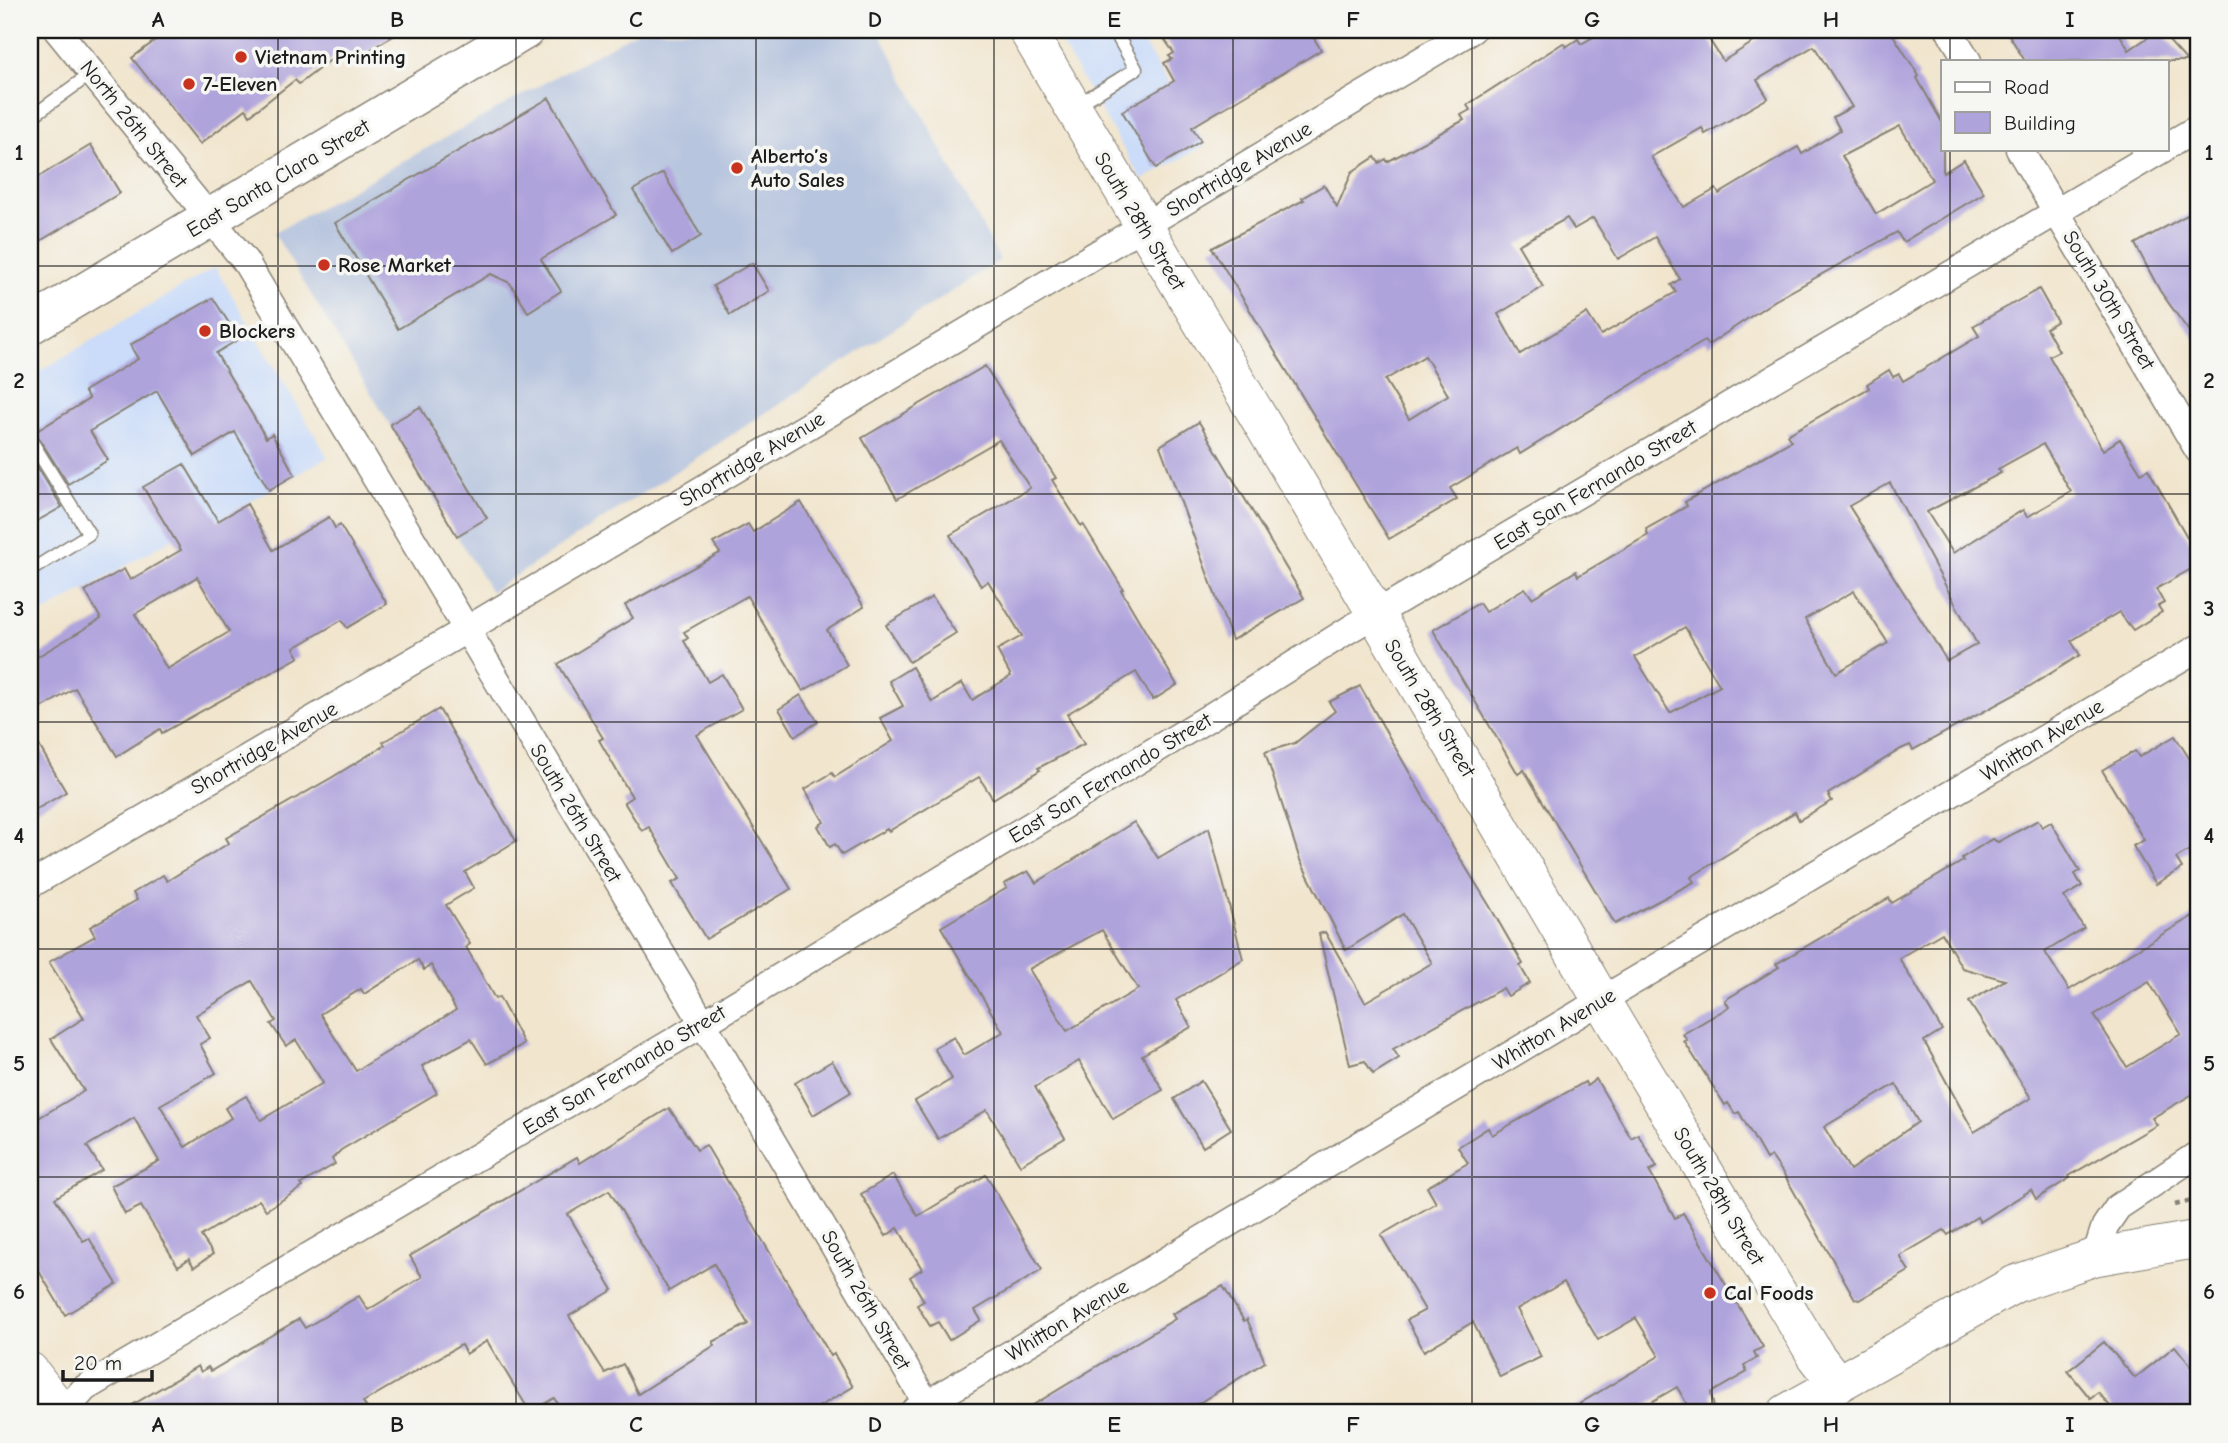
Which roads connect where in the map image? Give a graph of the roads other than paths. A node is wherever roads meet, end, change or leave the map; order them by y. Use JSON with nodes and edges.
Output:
{"nodes":[{"id":1,"x":57,"y":30,"type":"edge"},
{"id":2,"x":525,"y":30,"type":"edge"},
{"id":3,"x":1027,"y":30,"type":"edge"},
{"id":4,"x":1114,"y":30,"type":"edge"},
{"id":5,"x":1472,"y":30,"type":"edge"},
{"id":6,"x":1949,"y":30,"type":"edge"},
{"id":7,"x":1967,"y":60,"type":"edge"},
{"id":8,"x":92,"y":74,"type":"junction"},
{"id":9,"x":1073,"y":108,"type":"junction"},
{"id":10,"x":30,"y":118,"type":"edge"},
{"id":11,"x":2198,"y":128,"type":"edge"},
{"id":12,"x":2168,"y":146,"type":"edge"},
{"id":13,"x":2020,"y":150,"type":"edge"},
{"id":14,"x":2162,"y":150,"type":"edge"},
{"id":15,"x":2057,"y":212,"type":"junction"},
{"id":16,"x":211,"y":218,"type":"junction"},
{"id":17,"x":1142,"y":226,"type":"junction"},
{"id":18,"x":30,"y":325,"type":"edge"},
{"id":19,"x":30,"y":439,"type":"edge"},
{"id":20,"x":2198,"y":450,"type":"edge"},
{"id":21,"x":30,"y":563,"type":"edge"},
{"id":22,"x":1375,"y":615,"type":"junction"},
{"id":23,"x":466,"y":630,"type":"junction"},
{"id":24,"x":2198,"y":648,"type":"edge"},
{"id":25,"x":30,"y":885,"type":"edge"},
{"id":26,"x":1602,"y":1000,"type":"junction"},
{"id":27,"x":703,"y":1024,"type":"junction"},
{"id":28,"x":2198,"y":1154,"type":"edge"},
{"id":29,"x":2198,"y":1239,"type":"edge"},
{"id":30,"x":2095,"y":1257,"type":"junction"},
{"id":31,"x":30,"y":1371,"type":"edge"},
{"id":32,"x":1837,"y":1384,"type":"junction"},
{"id":33,"x":923,"y":1410,"type":"edge"},
{"id":34,"x":63,"y":1413,"type":"edge"},
{"id":35,"x":1786,"y":1413,"type":"edge"}],
"edges":[{"from":1,"to":8,"type":"street","name":"North 26th Street"},
{"from":2,"to":16,"type":"main road","name":"East Santa Clara Street"},
{"from":3,"to":9,"type":"street","name":"South 28th Street"},
{"from":4,"to":9,"type":"lane"},
{"from":5,"to":17,"type":"street","name":"Shortridge Avenue"},
{"from":6,"to":7,"type":"street"},
{"from":8,"to":10,"type":"lane"},
{"from":8,"to":16,"type":"street","name":"North 26th Street"},
{"from":9,"to":17,"type":"street","name":"South 28th Street"},
{"from":11,"to":12,"type":"street","name":"East San Fernando Street"},
{"from":13,"to":15,"type":"street","name":"South 30th Street"},
{"from":14,"to":15,"type":"street","name":"East San Fernando Street"},
{"from":15,"to":20,"type":"street","name":"South 30th Street"},
{"from":15,"to":22,"type":"street","name":"East San Fernando Street"},
{"from":16,"to":18,"type":"main road","name":"East Santa Clara Street"},
{"from":16,"to":23,"type":"street","name":"South 26th Street"},
{"from":17,"to":22,"type":"street","name":"South 28th Street"},
{"from":17,"to":23,"type":"street","name":"Shortridge Avenue"},
{"from":19,"to":21,"type":"lane"},
{"from":22,"to":26,"type":"street","name":"South 28th Street"},
{"from":22,"to":27,"type":"street","name":"East San Fernando Street"},
{"from":23,"to":25,"type":"street","name":"Shortridge Avenue"},
{"from":23,"to":27,"type":"street","name":"South 26th Street"},
{"from":24,"to":26,"type":"street","name":"Whitton Avenue"},
{"from":26,"to":32,"type":"street","name":"South 28th Street"},
{"from":26,"to":33,"type":"street","name":"Whitton Avenue"},
{"from":27,"to":33,"type":"street","name":"South 26th Street"},
{"from":27,"to":34,"type":"street","name":"East San Fernando Street"},
{"from":28,"to":30,"type":"street"},
{"from":29,"to":30,"type":"street"},
{"from":30,"to":32,"type":"street"},
{"from":31,"to":34,"type":"street"},
{"from":32,"to":35,"type":"street"}]}
